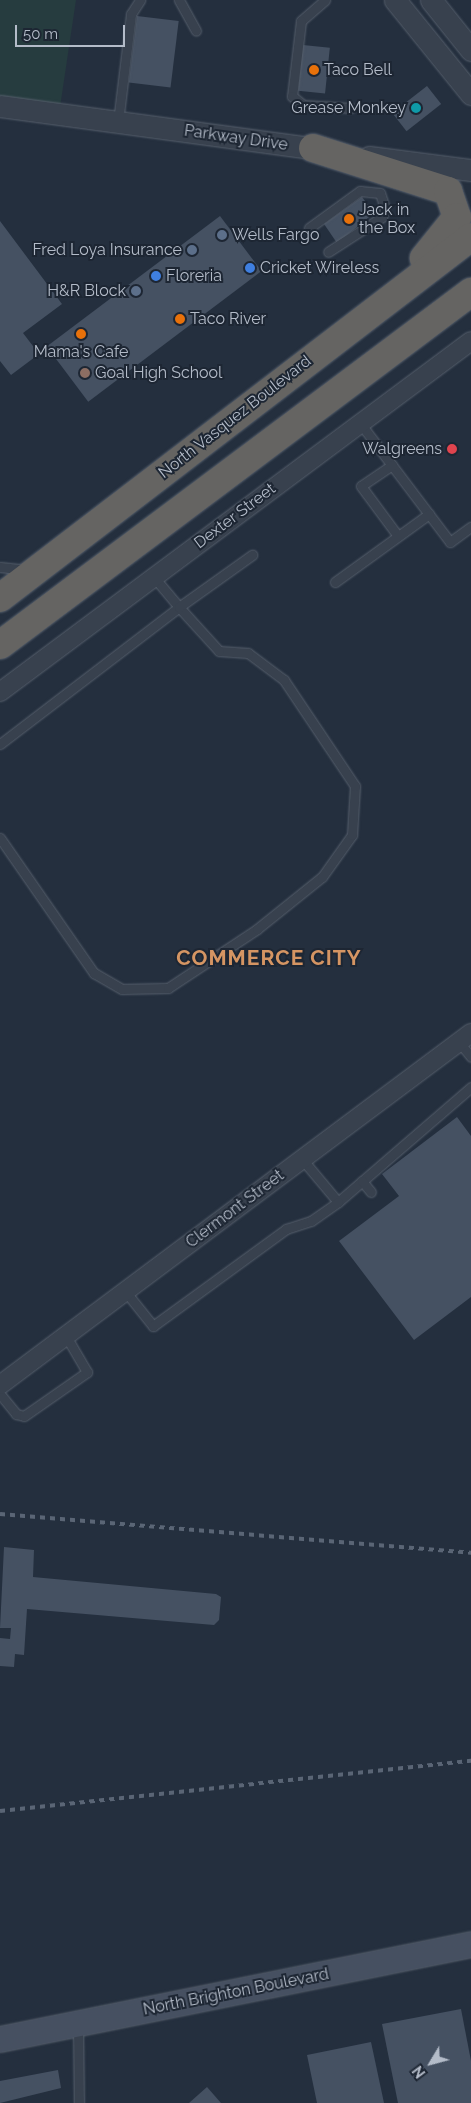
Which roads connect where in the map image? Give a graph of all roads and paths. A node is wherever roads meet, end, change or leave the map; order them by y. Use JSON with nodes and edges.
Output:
{"nodes":[{"id":1,"x":140,"y":0,"type":"edge"},
{"id":2,"x":179,"y":0,"type":"edge"},
{"id":3,"x":326,"y":0,"type":"edge"},
{"id":4,"x":395,"y":0,"type":"edge"},
{"id":5,"x":431,"y":0,"type":"edge"},
{"id":6,"x":196,"y":31,"type":"dead end"},
{"id":7,"x":471,"y":50,"type":"edge"},
{"id":8,"x":471,"y":94,"type":"edge"},
{"id":9,"x":0,"y":106,"type":"edge"},
{"id":10,"x":351,"y":108,"type":"dead end"},
{"id":11,"x":118,"y":122,"type":"junction"},
{"id":12,"x":313,"y":148,"type":"junction"},
{"id":13,"x":471,"y":170,"type":"edge"},
{"id":14,"x":309,"y":228,"type":"dead end"},
{"id":15,"x":471,"y":237,"type":"edge"},
{"id":16,"x":328,"y":252,"type":"dead end"},
{"id":17,"x":471,"y":292,"type":"edge"},
{"id":18,"x":384,"y":301,"type":"junction"},
{"id":19,"x":471,"y":342,"type":"edge"},
{"id":20,"x":360,"y":423,"type":"junction"},
{"id":21,"x":392,"y":465,"type":"junction"},
{"id":22,"x":428,"y":514,"type":"junction"},
{"id":23,"x":471,"y":527,"type":"edge"},
{"id":24,"x":398,"y":536,"type":"junction"},
{"id":25,"x":252,"y":556,"type":"dead end"},
{"id":26,"x":0,"y":567,"type":"edge"},
{"id":27,"x":35,"y":571,"type":"junction"},
{"id":28,"x":154,"y":577,"type":"junction"},
{"id":29,"x":335,"y":582,"type":"dead end"},
{"id":30,"x":0,"y":598,"type":"edge"},
{"id":31,"x":179,"y":608,"type":"junction"},
{"id":32,"x":0,"y":645,"type":"edge"},
{"id":33,"x":0,"y":692,"type":"edge"},
{"id":34,"x":0,"y":744,"type":"edge"},
{"id":35,"x":0,"y":838,"type":"edge"},
{"id":36,"x":465,"y":1038,"type":"edge"},
{"id":37,"x":471,"y":1057,"type":"edge"},
{"id":38,"x":471,"y":1087,"type":"edge"},
{"id":39,"x":302,"y":1159,"type":"junction"},
{"id":40,"x":362,"y":1181,"type":"junction"},
{"id":41,"x":371,"y":1192,"type":"dead end"},
{"id":42,"x":338,"y":1202,"type":"junction"},
{"id":43,"x":125,"y":1292,"type":"junction"},
{"id":44,"x":66,"y":1336,"type":"junction"},
{"id":45,"x":0,"y":1385,"type":"edge"},
{"id":46,"x":0,"y":1394,"type":"edge"},
{"id":47,"x":471,"y":1944,"type":"edge"},
{"id":48,"x":78,"y":2023,"type":"junction"},
{"id":49,"x":0,"y":2039,"type":"edge"},
{"id":50,"x":79,"y":2103,"type":"edge"}],
"edges":[{"from":1,"to":11,"type":"lane"},
{"from":2,"to":6,"type":"lane"},
{"from":3,"to":10,"type":"lane"},
{"from":4,"to":8,"type":"street"},
{"from":5,"to":7,"type":"street"},
{"from":9,"to":11,"type":"street","name":"Parkway Drive"},
{"from":11,"to":12,"type":"street","name":"Parkway Drive"},
{"from":12,"to":13,"type":"street","name":"Parkway Drive"},
{"from":12,"to":18,"type":"highway"},
{"from":14,"to":16,"type":"lane"},
{"from":15,"to":18,"type":"highway","name":"North Vasquez Boulevard"},
{"from":17,"to":32,"type":"highway"},
{"from":18,"to":27,"type":"highway","name":"North Vasquez Boulevard"},
{"from":19,"to":20,"type":"street","name":"Dexter Street"},
{"from":20,"to":21,"type":"lane"},
{"from":20,"to":28,"type":"street","name":"Dexter Street"},
{"from":21,"to":22,"type":"lane"},
{"from":21,"to":24,"type":"lane"},
{"from":22,"to":23,"type":"lane"},
{"from":22,"to":24,"type":"lane"},
{"from":24,"to":29,"type":"lane"},
{"from":25,"to":31,"type":"lane"},
{"from":26,"to":27,"type":"lane"},
{"from":27,"to":30,"type":"highway","name":"North Vasquez Boulevard"},
{"from":28,"to":31,"type":"lane"},
{"from":28,"to":33,"type":"street","name":"Dexter Street"},
{"from":31,"to":34,"type":"lane"},
{"from":31,"to":35,"type":"lane"},
{"from":36,"to":37,"type":"lane"},
{"from":36,"to":39,"type":"street","name":"Clermont Street"},
{"from":38,"to":40,"type":"lane"},
{"from":39,"to":42,"type":"lane"},
{"from":39,"to":43,"type":"street","name":"Clermont Street"},
{"from":40,"to":41,"type":"lane"},
{"from":40,"to":42,"type":"lane"},
{"from":42,"to":43,"type":"lane"},
{"from":43,"to":44,"type":"street","name":"Clermont Street"},
{"from":44,"to":45,"type":"street","name":"Clermont Street"},
{"from":44,"to":46,"type":"lane"},
{"from":47,"to":48,"type":"main road","name":"North Brighton Boulevard"},
{"from":48,"to":49,"type":"main road","name":"North Brighton Boulevard"},
{"from":48,"to":50,"type":"lane"}]}
